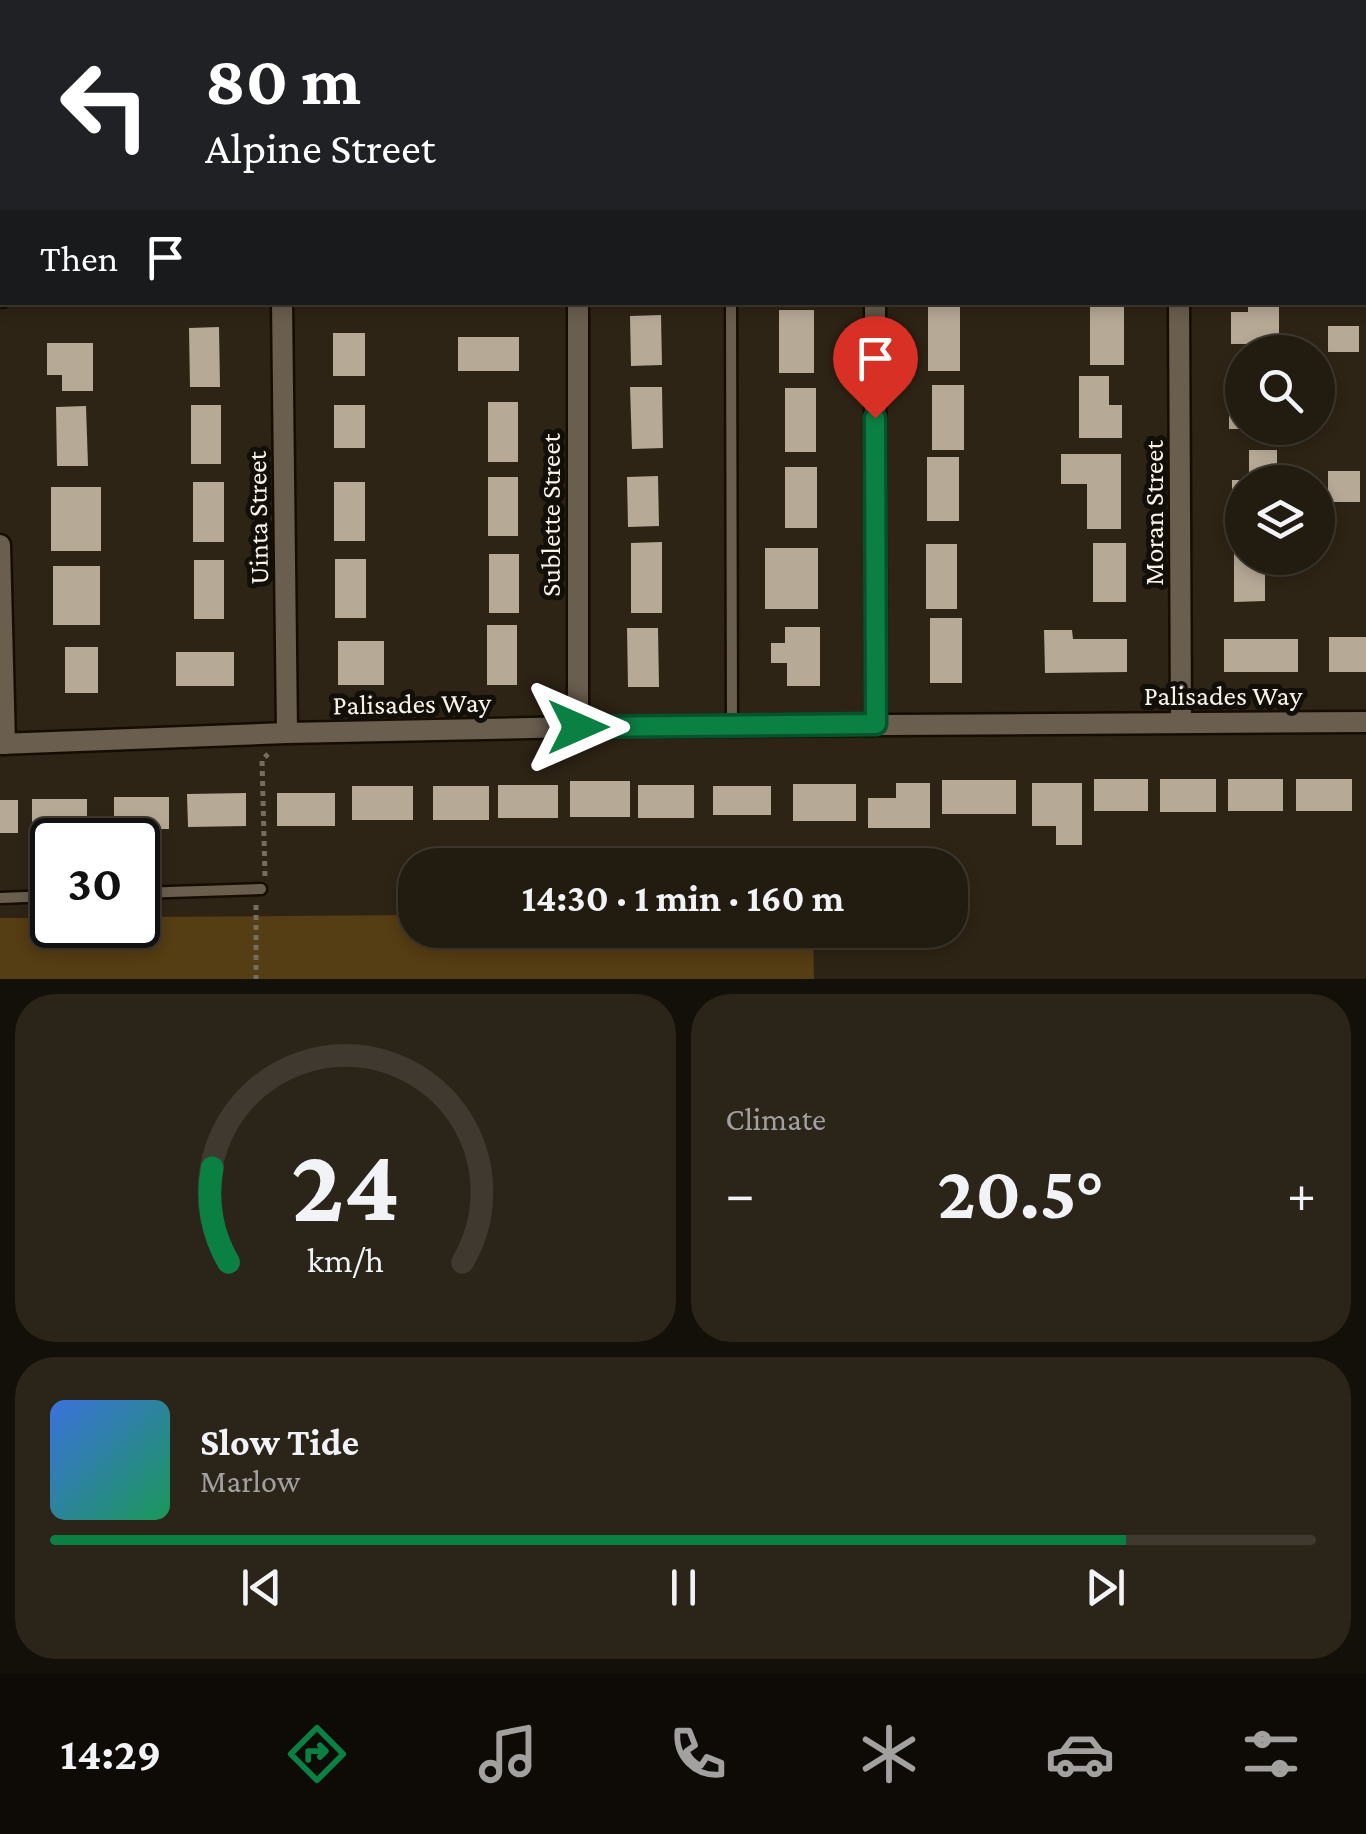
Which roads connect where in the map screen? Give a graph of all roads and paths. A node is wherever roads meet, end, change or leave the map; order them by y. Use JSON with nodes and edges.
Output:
{"nodes":[{"id":1,"x":282,"y":305,"type":"edge"},
{"id":2,"x":578,"y":305,"type":"edge"},
{"id":3,"x":731,"y":305,"type":"edge"},
{"id":4,"x":874,"y":305,"type":"edge"},
{"id":5,"x":1180,"y":305,"type":"edge"},
{"id":6,"x":0,"y":545,"type":"edge"},
{"id":7,"x":1366,"y":722,"type":"edge"},
{"id":8,"x":1181,"y":723,"type":"junction"},
{"id":9,"x":876,"y":724,"type":"junction"},
{"id":10,"x":732,"y":726,"type":"junction"},
{"id":11,"x":578,"y":727,"type":"junction"},
{"id":12,"x":286,"y":733,"type":"junction"},
{"id":13,"x":2,"y":744,"type":"edge"},
{"id":14,"x":261,"y":889,"type":"junction"},
{"id":15,"x":160,"y":892,"type":"edge"},
{"id":16,"x":30,"y":897,"type":"edge"},
{"id":17,"x":0,"y":898,"type":"edge"},
{"id":18,"x":256,"y":979,"type":"edge"}],
"edges":[{"from":1,"to":12,"type":"street","name":"Uinta Street"},
{"from":2,"to":11,"type":"street","name":"Sublette Street"},
{"from":3,"to":10,"type":"lane"},
{"from":4,"to":9,"type":"street"},
{"from":5,"to":8,"type":"street","name":"Moran Street"},
{"from":6,"to":13,"type":"street"},
{"from":7,"to":8,"type":"street","name":"Palisades Way"},
{"from":8,"to":9,"type":"street","name":"Palisades Way"},
{"from":9,"to":10,"type":"street","name":"Palisades Way"},
{"from":10,"to":11,"type":"street","name":"Palisades Way"},
{"from":11,"to":12,"type":"street","name":"Palisades Way"},
{"from":12,"to":13,"type":"street","name":"Palisades Way"},
{"from":12,"to":14,"type":"path"},
{"from":14,"to":15,"type":"lane"},
{"from":14,"to":18,"type":"path"},
{"from":16,"to":17,"type":"lane"}]}
